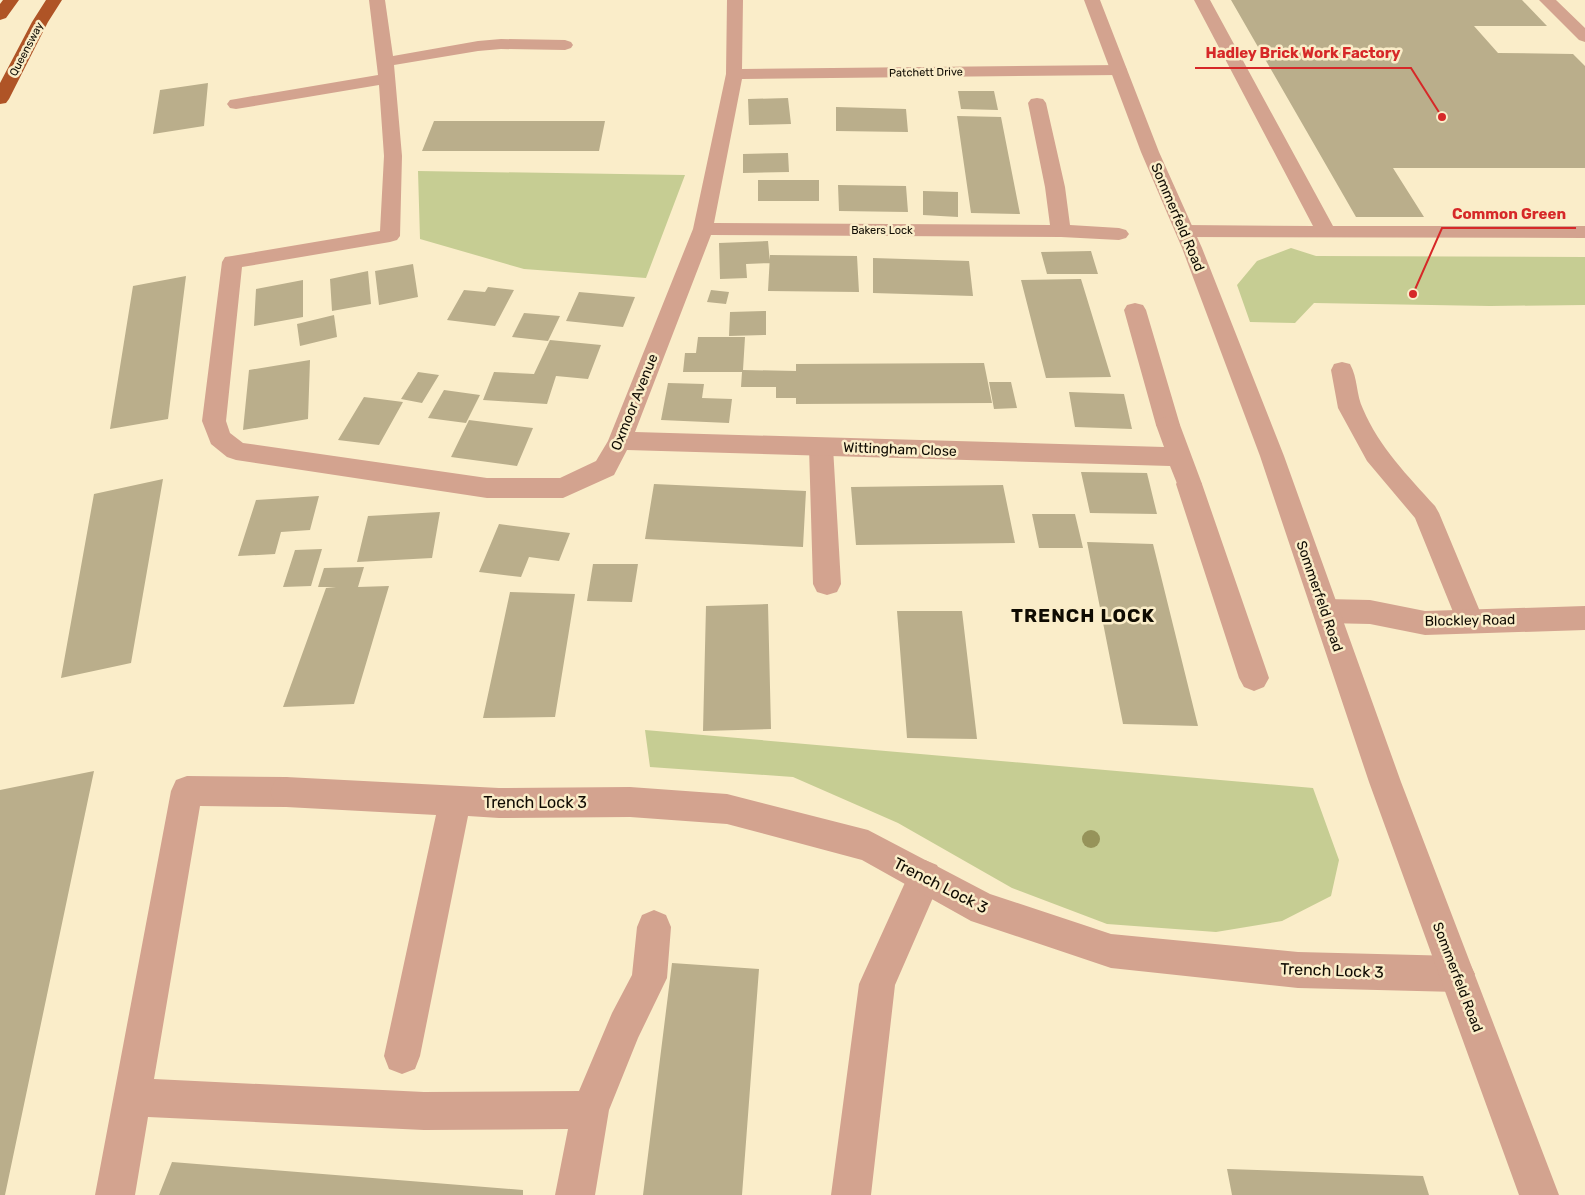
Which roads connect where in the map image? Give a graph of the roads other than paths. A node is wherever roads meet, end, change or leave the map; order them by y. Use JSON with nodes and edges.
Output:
{"nodes":[{"id":1,"x":11,"y":0,"type":"edge"},
{"id":2,"x":54,"y":0,"type":"edge"},
{"id":3,"x":377,"y":0,"type":"edge"},
{"id":4,"x":735,"y":0,"type":"edge"},
{"id":5,"x":1092,"y":0,"type":"edge"},
{"id":6,"x":1202,"y":0,"type":"edge"},
{"id":7,"x":1547,"y":0,"type":"edge"},
{"id":8,"x":0,"y":15,"type":"edge"},
{"id":9,"x":525,"y":28,"type":"dead end"},
{"id":10,"x":1585,"y":37,"type":"edge"},
{"id":11,"x":518,"y":44,"type":"junction"},
{"id":12,"x":565,"y":45,"type":"dead end"},
{"id":13,"x":386,"y":70,"type":"junction"},
{"id":14,"x":1119,"y":70,"type":"junction"},
{"id":15,"x":734,"y":74,"type":"junction"},
{"id":16,"x":0,"y":99,"type":"edge"},
{"id":17,"x":1037,"y":103,"type":"dead end"},
{"id":18,"x":236,"y":104,"type":"dead end"},
{"id":19,"x":703,"y":229,"type":"junction"},
{"id":20,"x":1061,"y":231,"type":"junction"},
{"id":21,"x":1185,"y":231,"type":"junction"},
{"id":22,"x":1326,"y":232,"type":"junction"},
{"id":23,"x":1585,"y":232,"type":"edge"},
{"id":24,"x":1119,"y":234,"type":"dead end"},
{"id":25,"x":1135,"y":310,"type":"dead end"},
{"id":26,"x":1342,"y":370,"type":"dead end"},
{"id":27,"x":620,"y":441,"type":"junction"},
{"id":28,"x":821,"y":447,"type":"junction"},
{"id":29,"x":1180,"y":457,"type":"junction"},
{"id":30,"x":827,"y":584,"type":"dead end"},
{"id":31,"x":1326,"y":612,"type":"junction"},
{"id":32,"x":1585,"y":618,"type":"edge"},
{"id":33,"x":1470,"y":621,"type":"junction"},
{"id":34,"x":1254,"y":678,"type":"dead end"},
{"id":35,"x":455,"y":800,"type":"junction"},
{"id":36,"x":925,"y":877,"type":"junction"},
{"id":37,"x":654,"y":927,"type":"dead end"},
{"id":38,"x":1457,"y":974,"type":"junction"},
{"id":39,"x":402,"y":1056,"type":"dead end"},
{"id":40,"x":132,"y":1097,"type":"junction"},
{"id":41,"x":590,"y":1110,"type":"junction"},
{"id":42,"x":115,"y":1195,"type":"edge"},
{"id":43,"x":575,"y":1195,"type":"edge"},
{"id":44,"x":851,"y":1195,"type":"edge"},
{"id":45,"x":1539,"y":1195,"type":"edge"}],
"edges":[{"from":1,"to":8,"type":"highway"},
{"from":2,"to":16,"type":"highway","name":"Queensway"},
{"from":3,"to":13,"type":"street"},
{"from":4,"to":15,"type":"street","name":"Oxmoor Avenue"},
{"from":5,"to":14,"type":"street","name":"Sommerfeld Road"},
{"from":6,"to":22,"type":"street"},
{"from":7,"to":10,"type":"street"},
{"from":9,"to":11,"type":"street"},
{"from":11,"to":12,"type":"street"},
{"from":11,"to":13,"type":"street"},
{"from":13,"to":18,"type":"street"},
{"from":13,"to":27,"type":"street","name":"Oxmoor Avenue"},
{"from":14,"to":15,"type":"street","name":"Patchett Drive"},
{"from":14,"to":21,"type":"street","name":"Sommerfeld Road"},
{"from":15,"to":19,"type":"street","name":"Oxmoor Avenue"},
{"from":17,"to":20,"type":"street"},
{"from":19,"to":20,"type":"street","name":"Bakers Lock"},
{"from":19,"to":27,"type":"street","name":"Oxmoor Avenue"},
{"from":20,"to":24,"type":"street","name":"Bakers Lock"},
{"from":21,"to":22,"type":"street"},
{"from":21,"to":31,"type":"street","name":"Sommerfeld Road"},
{"from":22,"to":23,"type":"street"},
{"from":25,"to":29,"type":"street"},
{"from":26,"to":33,"type":"street"},
{"from":27,"to":28,"type":"street","name":"Wittingham Close"},
{"from":28,"to":29,"type":"street","name":"Wittingham Close"},
{"from":28,"to":30,"type":"street"},
{"from":29,"to":34,"type":"street"},
{"from":31,"to":33,"type":"street","name":"Blockley Road"},
{"from":31,"to":38,"type":"street","name":"Sommerfeld Road"},
{"from":32,"to":33,"type":"street","name":"Blockley Road"},
{"from":35,"to":36,"type":"street","name":"Trench Lock 3"},
{"from":35,"to":39,"type":"street"},
{"from":35,"to":40,"type":"street","name":"Trench Lock 3"},
{"from":36,"to":38,"type":"street","name":"Trench Lock 3"},
{"from":36,"to":44,"type":"street"},
{"from":37,"to":41,"type":"street"},
{"from":38,"to":45,"type":"street","name":"Sommerfeld Road"},
{"from":40,"to":41,"type":"street"},
{"from":40,"to":42,"type":"street"},
{"from":41,"to":43,"type":"street"}]}
